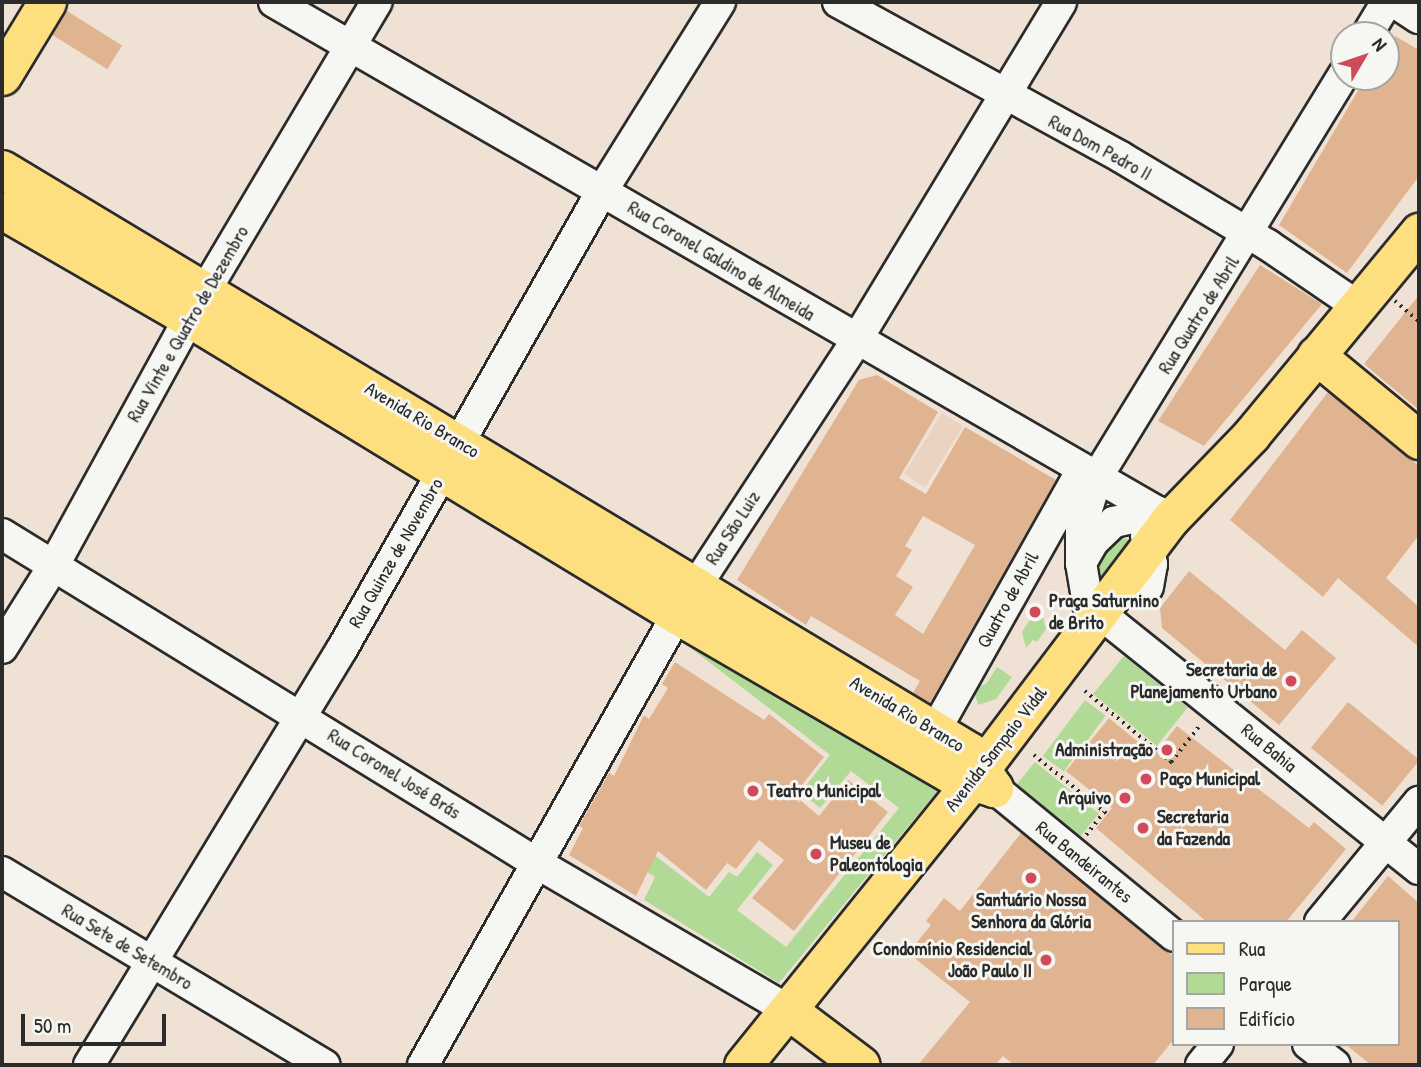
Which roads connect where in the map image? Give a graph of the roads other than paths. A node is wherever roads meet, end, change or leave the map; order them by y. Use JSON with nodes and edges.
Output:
{"nodes":[{"id":1,"x":47,"y":2,"type":"edge"},
{"id":2,"x":274,"y":2,"type":"edge"},
{"id":3,"x":377,"y":2,"type":"edge"},
{"id":4,"x":720,"y":2,"type":"edge"},
{"id":5,"x":838,"y":2,"type":"edge"},
{"id":6,"x":1061,"y":2,"type":"edge"},
{"id":7,"x":1387,"y":2,"type":"edge"},
{"id":8,"x":1394,"y":2,"type":"edge"},
{"id":9,"x":1419,"y":18,"type":"edge"},
{"id":10,"x":1375,"y":21,"type":"edge"},
{"id":11,"x":351,"y":44,"type":"junction"},
{"id":12,"x":2,"y":76,"type":"edge"},
{"id":13,"x":1334,"y":91,"type":"edge"},
{"id":14,"x":1004,"y":96,"type":"junction"},
{"id":15,"x":2,"y":169,"type":"edge"},
{"id":16,"x":602,"y":191,"type":"junction"},
{"id":17,"x":2,"y":210,"type":"edge"},
{"id":18,"x":1419,"y":232,"type":"edge"},
{"id":19,"x":1249,"y":234,"type":"junction"},
{"id":20,"x":1373,"y":301,"type":"junction"},
{"id":21,"x":198,"y":303,"type":"junction"},
{"id":22,"x":856,"y":341,"type":"junction"},
{"id":23,"x":1316,"y":355,"type":"junction"},
{"id":24,"x":1251,"y":435,"type":"junction"},
{"id":25,"x":1419,"y":440,"type":"edge"},
{"id":26,"x":458,"y":442,"type":"junction"},
{"id":27,"x":440,"y":475,"type":"junction"},
{"id":28,"x":1094,"y":481,"type":"junction"},
{"id":29,"x":1153,"y":522,"type":"junction"},
{"id":30,"x":2,"y":534,"type":"edge"},
{"id":31,"x":1081,"y":564,"type":"junction"},
{"id":32,"x":54,"y":565,"type":"junction"},
{"id":33,"x":1148,"y":587,"type":"junction"},
{"id":34,"x":687,"y":600,"type":"junction"},
{"id":35,"x":1110,"y":620,"type":"junction"},
{"id":36,"x":2,"y":648,"type":"edge"},
{"id":37,"x":302,"y":716,"type":"junction"},
{"id":38,"x":940,"y":720,"type":"dead end"},
{"id":39,"x":982,"y":779,"type":"junction"},
{"id":40,"x":1419,"y":802,"type":"edge"},
{"id":41,"x":1386,"y":842,"type":"junction"},
{"id":42,"x":534,"y":862,"type":"junction"},
{"id":43,"x":1419,"y":869,"type":"edge"},
{"id":44,"x":2,"y":872,"type":"edge"},
{"id":45,"x":1322,"y":920,"type":"edge"},
{"id":46,"x":1172,"y":934,"type":"edge"},
{"id":47,"x":152,"y":962,"type":"junction"},
{"id":48,"x":797,"y":1017,"type":"junction"},
{"id":49,"x":1216,"y":1046,"type":"edge"},
{"id":50,"x":1311,"y":1046,"type":"edge"},
{"id":51,"x":89,"y":1065,"type":"edge"},
{"id":52,"x":325,"y":1065,"type":"edge"},
{"id":53,"x":423,"y":1065,"type":"edge"},
{"id":54,"x":743,"y":1065,"type":"edge"},
{"id":55,"x":774,"y":1065,"type":"edge"},
{"id":56,"x":861,"y":1065,"type":"edge"},
{"id":57,"x":1201,"y":1065,"type":"edge"},
{"id":58,"x":1335,"y":1065,"type":"edge"}],
"edges":[{"from":1,"to":12,"type":"main road"},
{"from":2,"to":11,"type":"street","name":"Rua Coronel Galdino de Almeida"},
{"from":3,"to":11,"type":"street","name":"Rua Vinte e Quatro de Dezembro"},
{"from":4,"to":16,"type":"street","name":"Rua Quinze de Novembro"},
{"from":5,"to":14,"type":"street","name":"Rua Dom Pedro II"},
{"from":6,"to":14,"type":"street","name":"Rua São Luiz"},
{"from":7,"to":10,"type":"street"},
{"from":8,"to":9,"type":"street"},
{"from":11,"to":16,"type":"street","name":"Rua Coronel Galdino de Almeida"},
{"from":11,"to":21,"type":"street","name":"Rua Vinte e Quatro de Dezembro"},
{"from":13,"to":19,"type":"street","name":"Rua Quatro de Abril"},
{"from":14,"to":19,"type":"street","name":"Rua Dom Pedro II"},
{"from":14,"to":22,"type":"street","name":"Rua São Luiz"},
{"from":15,"to":21,"type":"main road","name":"Avenida Rio Branco"},
{"from":16,"to":22,"type":"street","name":"Rua Coronel Galdino de Almeida"},
{"from":16,"to":26,"type":"street","name":"Rua Quinze de Novembro"},
{"from":17,"to":21,"type":"main road","name":"Avenida Rio Branco"},
{"from":18,"to":20,"type":"main road","name":"Avenida Sampaio Vidal"},
{"from":19,"to":20,"type":"street","name":"Rua Dom Pedro II"},
{"from":19,"to":28,"type":"street","name":"Rua Quatro de Abril"},
{"from":20,"to":23,"type":"main road","name":"Avenida Sampaio Vidal"},
{"from":21,"to":26,"type":"main road","name":"Avenida Rio Branco"},
{"from":21,"to":27,"type":"main road","name":"Avenida Rio Branco"},
{"from":21,"to":32,"type":"street","name":"Rua Vinte e Quatro de Dezembro"},
{"from":22,"to":28,"type":"street","name":"Rua Coronel Galdino de Almeida"},
{"from":22,"to":34,"type":"street","name":"Rua São Luiz"},
{"from":23,"to":24,"type":"main road","name":"Avenida Sampaio Vidal"},
{"from":23,"to":25,"type":"main road"},
{"from":24,"to":29,"type":"main road","name":"Avenida Sampaio Vidal"},
{"from":24,"to":33,"type":"main road","name":"Avenida Sampaio Vidal"},
{"from":26,"to":27,"type":"street","name":"Rua Quinze de Novembro"},
{"from":26,"to":34,"type":"main road","name":"Avenida Rio Branco"},
{"from":27,"to":34,"type":"main road","name":"Avenida Rio Branco"},
{"from":27,"to":37,"type":"street","name":"Rua Quinze de Novembro"},
{"from":28,"to":29,"type":"street"},
{"from":28,"to":31,"type":"street","name":"Rua Quatro de Abril"},
{"from":28,"to":38,"type":"street","name":"Quatro de Abril"},
{"from":29,"to":31,"type":"street"},
{"from":29,"to":33,"type":"street"},
{"from":29,"to":35,"type":"main road","name":"Avenida Sampaio Vidal"},
{"from":30,"to":32,"type":"street","name":"Rua Coronel José Brás"},
{"from":31,"to":35,"type":"street","name":"Rua Quatro de Abril"},
{"from":32,"to":36,"type":"street","name":"Rua Vinte e Quatro de Dezembro"},
{"from":32,"to":37,"type":"street","name":"Rua Coronel José Brás"},
{"from":33,"to":35,"type":"main road","name":"Avenida Sampaio Vidal"},
{"from":34,"to":39,"type":"main road","name":"Avenida Rio Branco"},
{"from":34,"to":42,"type":"street","name":"Rua São Luiz"},
{"from":35,"to":39,"type":"main road","name":"Avenida Sampaio Vidal"},
{"from":35,"to":41,"type":"street","name":"Rua Bahia"},
{"from":37,"to":42,"type":"street","name":"Rua Coronel José Brás"},
{"from":37,"to":47,"type":"street","name":"Rua Quinze de Novembro"},
{"from":39,"to":46,"type":"street","name":"Rua Bandeirantes"},
{"from":39,"to":48,"type":"main road","name":"Avenida Sampaio Vidal"},
{"from":40,"to":41,"type":"street"},
{"from":41,"to":43,"type":"street","name":"Rua Bahia"},
{"from":41,"to":45,"type":"street"},
{"from":42,"to":48,"type":"street","name":"Rua Coronel José Brás"},
{"from":42,"to":53,"type":"street","name":"Rua São Luiz"},
{"from":44,"to":47,"type":"street","name":"Rua Sete de Setembro"},
{"from":47,"to":51,"type":"street","name":"Rua Quinze de Novembro"},
{"from":47,"to":52,"type":"street","name":"Rua Sete de Setembro"},
{"from":48,"to":54,"type":"main road","name":"Avenida Sampaio Vidal"},
{"from":48,"to":55,"type":"main road","name":"Avenida Sampaio Vidal"},
{"from":48,"to":56,"type":"main road"},
{"from":49,"to":57,"type":"street"},
{"from":50,"to":58,"type":"street"}]}
